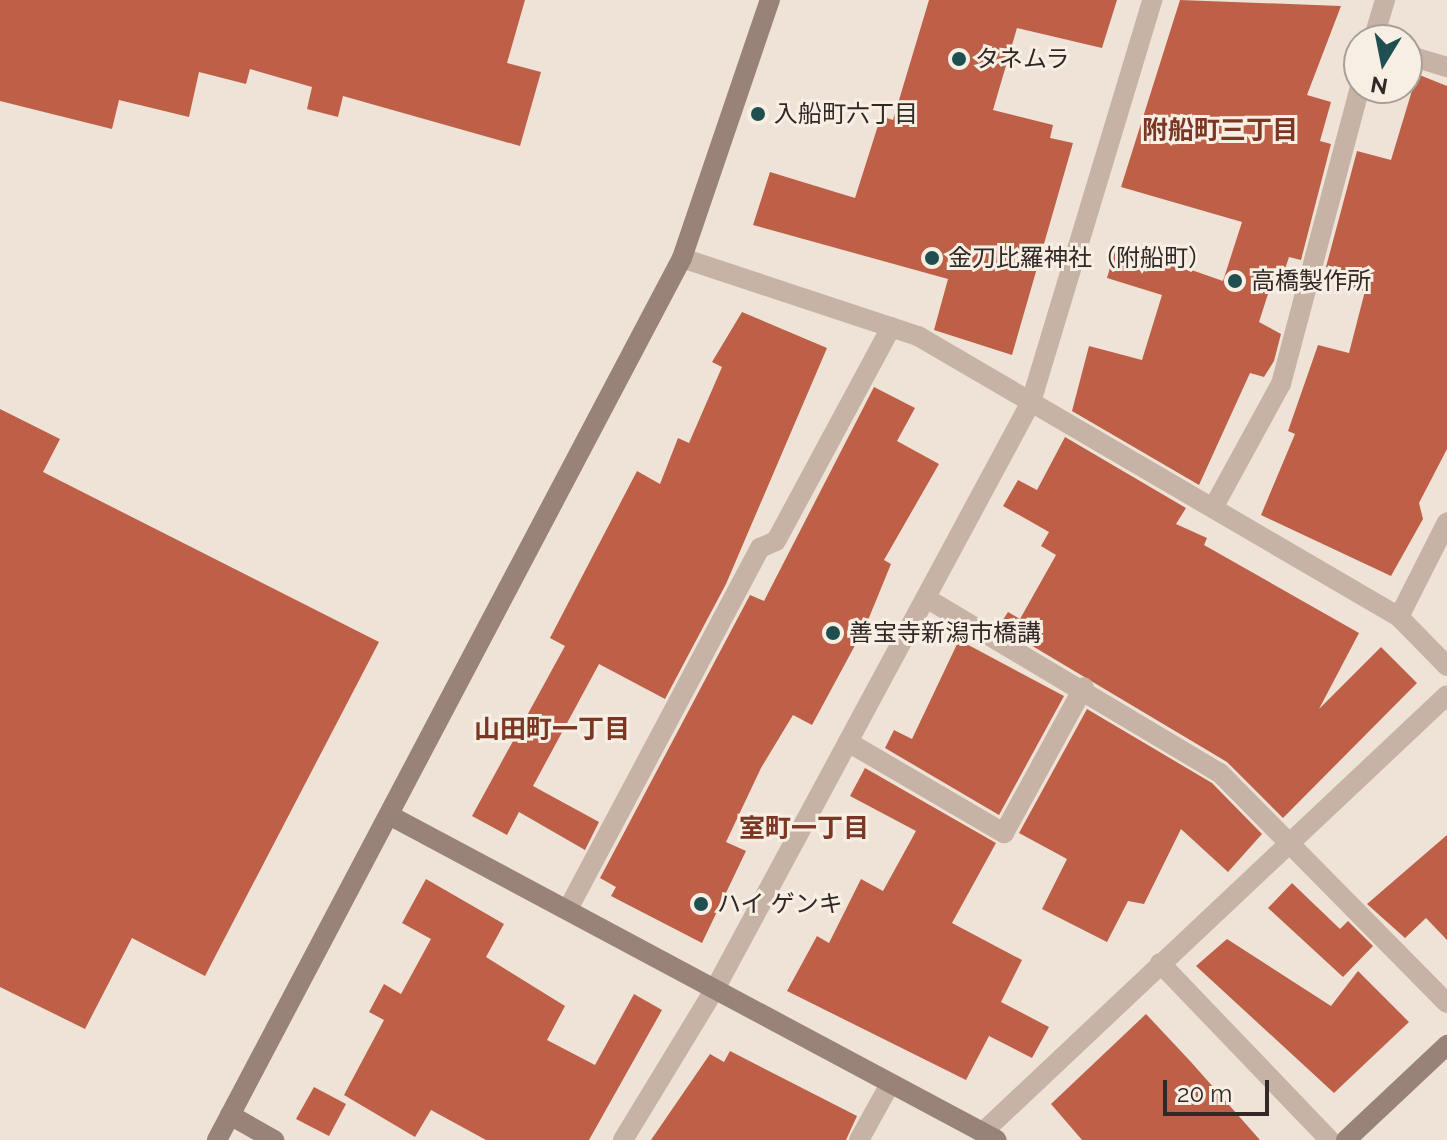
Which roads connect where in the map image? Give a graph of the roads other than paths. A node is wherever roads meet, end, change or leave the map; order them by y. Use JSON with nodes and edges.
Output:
{"nodes":[{"id":1,"x":770,"y":0,"type":"edge"},
{"id":2,"x":1152,"y":0,"type":"edge"},
{"id":3,"x":1385,"y":0,"type":"edge"},
{"id":4,"x":1378,"y":24,"type":"edge"},
{"id":5,"x":1423,"y":60,"type":"edge"},
{"id":6,"x":1447,"y":67,"type":"edge"},
{"id":7,"x":1356,"y":104,"type":"edge"},
{"id":8,"x":682,"y":258,"type":"junction"},
{"id":9,"x":891,"y":327,"type":"junction"},
{"id":10,"x":1031,"y":402,"type":"junction"},
{"id":11,"x":1213,"y":508,"type":"junction"},
{"id":12,"x":1447,"y":522,"type":"edge"},
{"id":13,"x":926,"y":598,"type":"junction"},
{"id":14,"x":1399,"y":617,"type":"junction"},
{"id":15,"x":1447,"y":666,"type":"edge"},
{"id":16,"x":1084,"y":687,"type":"junction"},
{"id":17,"x":1447,"y":695,"type":"edge"},
{"id":18,"x":848,"y":742,"type":"junction"},
{"id":19,"x":389,"y":815,"type":"junction"},
{"id":20,"x":1287,"y":845,"type":"junction"},
{"id":21,"x":568,"y":909,"type":"junction"},
{"id":22,"x":1160,"y":963,"type":"junction"},
{"id":23,"x":716,"y":987,"type":"junction"},
{"id":24,"x":1447,"y":1003,"type":"edge"},
{"id":25,"x":1447,"y":1045,"type":"edge"},
{"id":26,"x":890,"y":1084,"type":"junction"},
{"id":27,"x":230,"y":1115,"type":"junction"},
{"id":28,"x":990,"y":1136,"type":"edge"},
{"id":29,"x":217,"y":1140,"type":"edge"},
{"id":30,"x":274,"y":1140,"type":"edge"},
{"id":31,"x":623,"y":1140,"type":"edge"},
{"id":32,"x":859,"y":1140,"type":"edge"},
{"id":33,"x":1330,"y":1140,"type":"edge"},
{"id":34,"x":1346,"y":1140,"type":"edge"}],
"edges":[{"from":1,"to":8,"type":"street"},
{"from":2,"to":10,"type":"street"},
{"from":3,"to":4,"type":"street"},
{"from":5,"to":6,"type":"street"},
{"from":7,"to":11,"type":"street"},
{"from":8,"to":9,"type":"street"},
{"from":8,"to":19,"type":"street"},
{"from":9,"to":10,"type":"street"},
{"from":9,"to":21,"type":"street"},
{"from":10,"to":11,"type":"street"},
{"from":10,"to":13,"type":"street"},
{"from":11,"to":14,"type":"street"},
{"from":12,"to":14,"type":"street"},
{"from":13,"to":16,"type":"street"},
{"from":13,"to":18,"type":"street"},
{"from":14,"to":15,"type":"street"},
{"from":16,"to":18,"type":"street"},
{"from":16,"to":20,"type":"street"},
{"from":17,"to":20,"type":"street"},
{"from":18,"to":23,"type":"street"},
{"from":19,"to":21,"type":"street"},
{"from":19,"to":27,"type":"street"},
{"from":20,"to":22,"type":"street"},
{"from":20,"to":24,"type":"street"},
{"from":21,"to":23,"type":"street"},
{"from":22,"to":28,"type":"street"},
{"from":22,"to":33,"type":"street"},
{"from":23,"to":26,"type":"street"},
{"from":23,"to":31,"type":"street"},
{"from":25,"to":34,"type":"street"},
{"from":26,"to":28,"type":"street"},
{"from":26,"to":32,"type":"street"},
{"from":27,"to":29,"type":"street"},
{"from":27,"to":30,"type":"street"}]}
